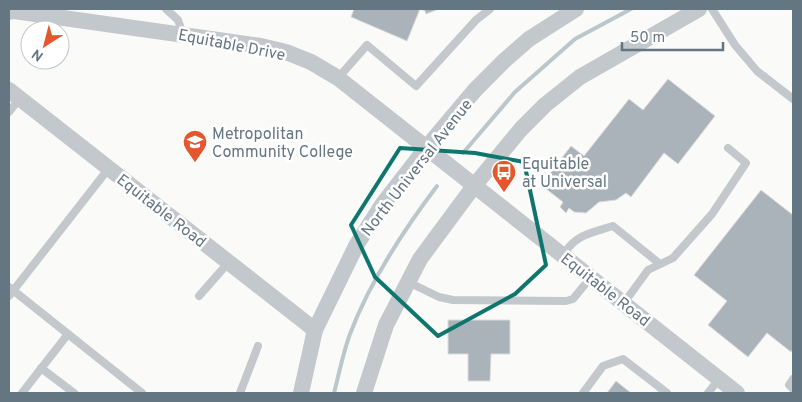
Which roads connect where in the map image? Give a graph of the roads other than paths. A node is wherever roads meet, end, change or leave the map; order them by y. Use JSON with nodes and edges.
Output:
{"nodes":[{"id":1,"x":166,"y":9,"type":"edge"},
{"id":2,"x":490,"y":9,"type":"edge"},
{"id":3,"x":576,"y":9,"type":"edge"},
{"id":4,"x":699,"y":9,"type":"edge"},
{"id":5,"x":712,"y":9,"type":"edge"},
{"id":6,"x":12,"y":11,"type":"edge"},
{"id":7,"x":183,"y":34,"type":"junction"},
{"id":8,"x":338,"y":78,"type":"junction"},
{"id":9,"x":14,"y":94,"type":"edge"},
{"id":10,"x":793,"y":99,"type":"edge"},
{"id":11,"x":9,"y":112,"type":"edge"},
{"id":12,"x":427,"y":147,"type":"junction"},
{"id":13,"x":728,"y":148,"type":"dead end"},
{"id":14,"x":109,"y":168,"type":"junction"},
{"id":15,"x":474,"y":186,"type":"junction"},
{"id":16,"x":563,"y":255,"type":"junction"},
{"id":17,"x":228,"y":262,"type":"junction"},
{"id":18,"x":660,"y":264,"type":"junction"},
{"id":19,"x":591,"y":277,"type":"junction"},
{"id":20,"x":407,"y":281,"type":"junction"},
{"id":21,"x":10,"y":291,"type":"edge"},
{"id":22,"x":199,"y":296,"type":"dead end"},
{"id":23,"x":624,"y":303,"type":"junction"},
{"id":24,"x":315,"y":330,"type":"junction"},
{"id":25,"x":68,"y":334,"type":"junction"},
{"id":26,"x":258,"y":346,"type":"dead end"},
{"id":27,"x":41,"y":368,"type":"junction"},
{"id":28,"x":719,"y":379,"type":"junction"},
{"id":29,"x":793,"y":379,"type":"edge"},
{"id":30,"x":793,"y":389,"type":"edge"},
{"id":31,"x":22,"y":393,"type":"edge"},
{"id":32,"x":74,"y":393,"type":"edge"},
{"id":33,"x":142,"y":393,"type":"edge"},
{"id":34,"x":240,"y":393,"type":"edge"},
{"id":35,"x":301,"y":393,"type":"edge"},
{"id":36,"x":364,"y":393,"type":"edge"},
{"id":37,"x":583,"y":393,"type":"edge"},
{"id":38,"x":667,"y":393,"type":"edge"},
{"id":39,"x":708,"y":393,"type":"edge"},
{"id":40,"x":737,"y":393,"type":"edge"}],
"edges":[{"from":1,"to":7,"type":"lane"},
{"from":2,"to":8,"type":"lane"},
{"from":3,"to":12,"type":"street","name":"North Universal Avenue"},
{"from":4,"to":15,"type":"street"},
{"from":5,"to":10,"type":"lane"},
{"from":6,"to":7,"type":"street","name":"Equitable Drive"},
{"from":7,"to":8,"type":"street","name":"Equitable Drive"},
{"from":8,"to":12,"type":"street","name":"Equitable Drive"},
{"from":9,"to":11,"type":"lane"},
{"from":9,"to":14,"type":"street","name":"Equitable Road"},
{"from":12,"to":15,"type":"street","name":"Equitable Drive"},
{"from":12,"to":24,"type":"street","name":"North Universal Avenue"},
{"from":13,"to":18,"type":"lane"},
{"from":14,"to":17,"type":"street","name":"Equitable Road"},
{"from":14,"to":21,"type":"lane"},
{"from":15,"to":16,"type":"street","name":"Equitable Road"},
{"from":15,"to":20,"type":"street"},
{"from":16,"to":18,"type":"lane"},
{"from":16,"to":19,"type":"street","name":"Equitable Road"},
{"from":17,"to":22,"type":"lane"},
{"from":17,"to":24,"type":"street","name":"Equitable Road"},
{"from":18,"to":23,"type":"lane"},
{"from":19,"to":20,"type":"lane"},
{"from":19,"to":23,"type":"street","name":"Equitable Road"},
{"from":20,"to":36,"type":"street"},
{"from":21,"to":25,"type":"lane"},
{"from":23,"to":28,"type":"street","name":"Equitable Road"},
{"from":24,"to":35,"type":"street","name":"North Universal Avenue"},
{"from":25,"to":27,"type":"lane"},
{"from":25,"to":33,"type":"lane"},
{"from":26,"to":34,"type":"lane"},
{"from":27,"to":31,"type":"lane"},
{"from":27,"to":32,"type":"lane"},
{"from":28,"to":39,"type":"lane"},
{"from":28,"to":40,"type":"street","name":"Equitable Road"},
{"from":29,"to":30,"type":"lane"},
{"from":37,"to":38,"type":"lane"}]}
